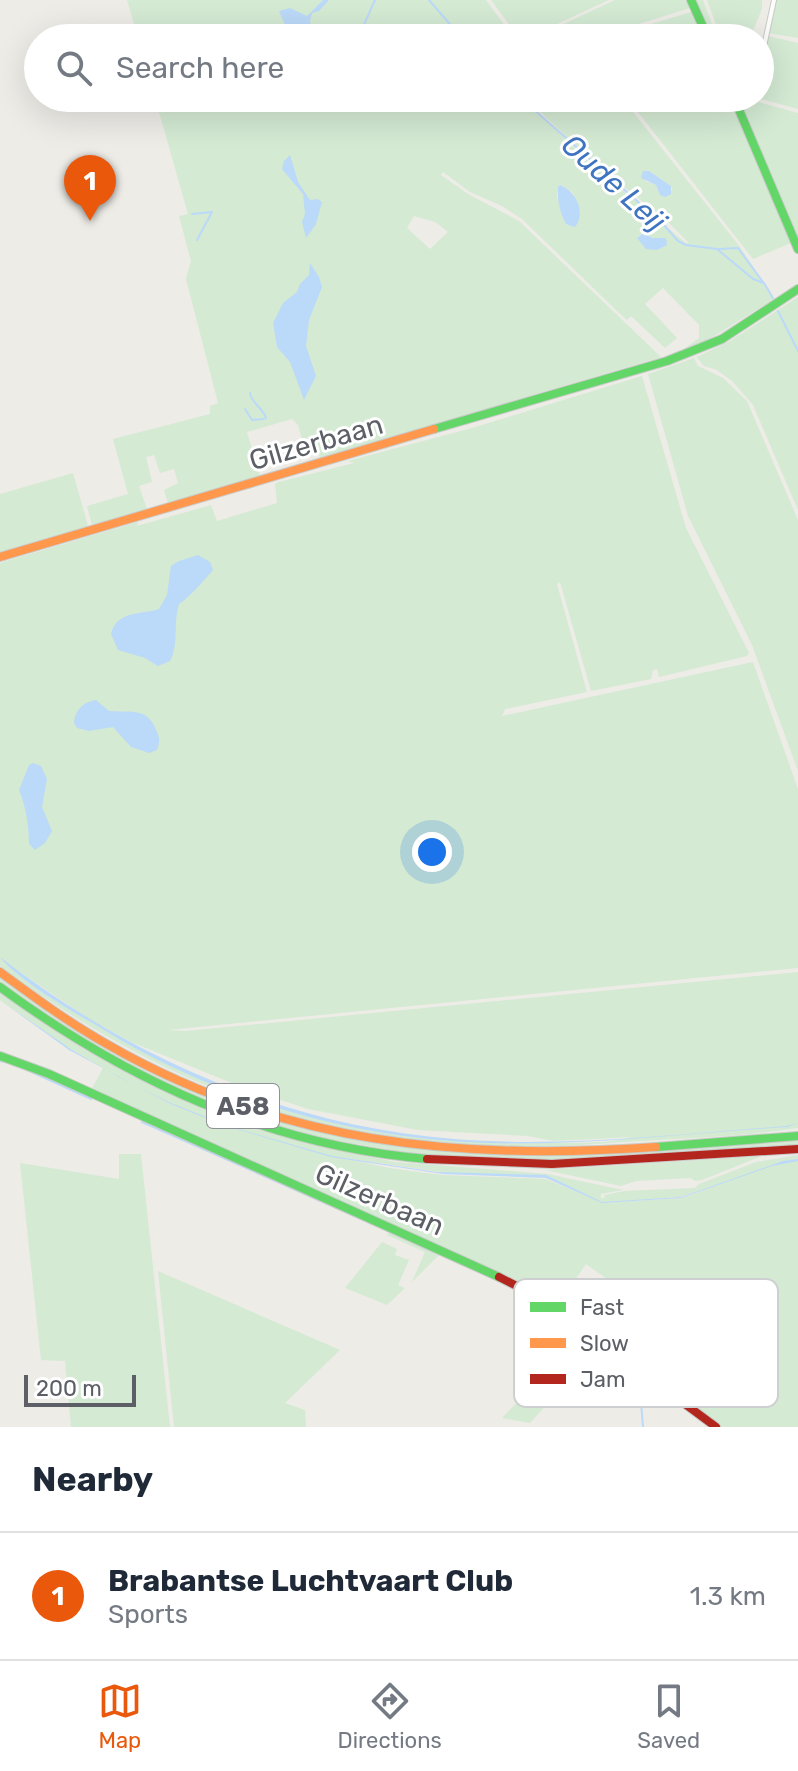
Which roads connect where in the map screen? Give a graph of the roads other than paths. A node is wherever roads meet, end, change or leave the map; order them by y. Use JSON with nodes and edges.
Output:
{"nodes":[{"id":1,"x":691,"y":0,"type":"edge"},
{"id":2,"x":774,"y":0,"type":"edge"},
{"id":3,"x":702,"y":24,"type":"edge"},
{"id":4,"x":769,"y":24,"type":"edge"},
{"id":5,"x":740,"y":112,"type":"edge"},
{"id":6,"x":798,"y":249,"type":"edge"},
{"id":7,"x":798,"y":289,"type":"edge"},
{"id":8,"x":0,"y":557,"type":"edge"},
{"id":9,"x":0,"y":972,"type":"edge"},
{"id":10,"x":0,"y":987,"type":"edge"},
{"id":11,"x":0,"y":1056,"type":"edge"},
{"id":12,"x":798,"y":1136,"type":"edge"},
{"id":13,"x":798,"y":1149,"type":"edge"},
{"id":14,"x":514,"y":1284,"type":"edge"},
{"id":15,"x":689,"y":1407,"type":"edge"},
{"id":16,"x":716,"y":1427,"type":"edge"}],
"edges":[{"from":1,"to":3,"type":"main road"},
{"from":2,"to":4,"type":"street"},
{"from":5,"to":6,"type":"main road"},
{"from":7,"to":8,"type":"main road","name":"Gilzerbaan"},
{"from":9,"to":12,"type":"main road","number":"A58"},
{"from":10,"to":13,"type":"main road","number":"A58"},
{"from":11,"to":14,"type":"main road","name":"Gilzerbaan"},
{"from":15,"to":16,"type":"main road","name":"Gilzerbaan"}]}
